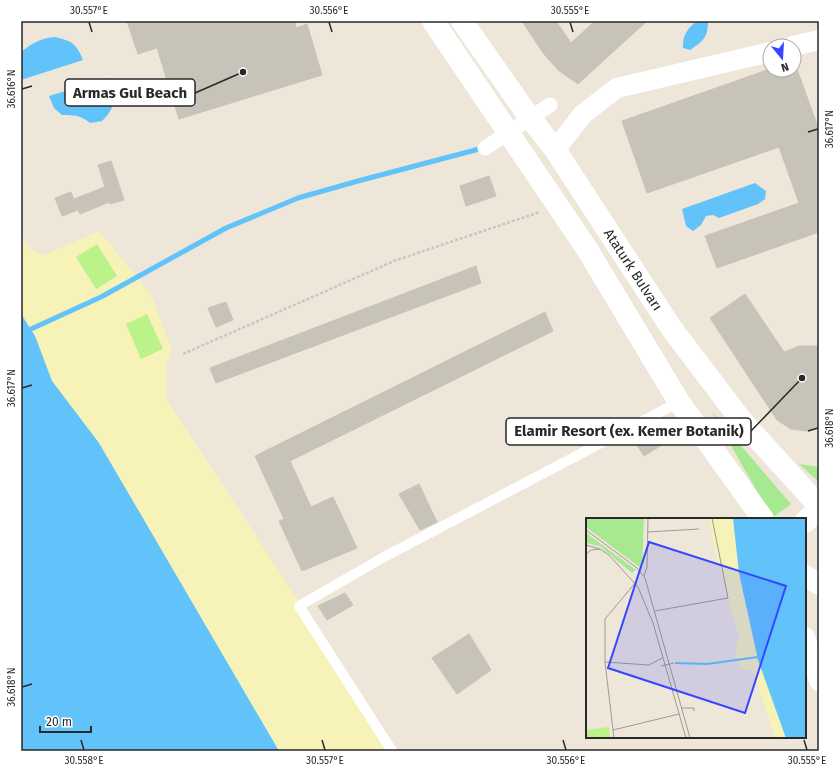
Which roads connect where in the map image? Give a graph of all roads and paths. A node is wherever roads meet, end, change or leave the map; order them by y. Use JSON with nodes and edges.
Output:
{"nodes":[{"id":1,"x":433,"y":21,"type":"edge"},
{"id":2,"x":462,"y":21,"type":"edge"},
{"id":3,"x":819,"y":40,"type":"edge"},
{"id":4,"x":802,"y":44,"type":"edge"},
{"id":5,"x":762,"y":54,"type":"edge"},
{"id":6,"x":550,"y":105,"type":"dead end"},
{"id":7,"x":485,"y":148,"type":"dead end"},
{"id":8,"x":556,"y":151,"type":"junction"},
{"id":9,"x":558,"y":206,"type":"junction"},
{"id":10,"x":183,"y":354,"type":"dead end"},
{"id":11,"x":679,"y":402,"type":"junction"},
{"id":12,"x":819,"y":507,"type":"edge"},
{"id":13,"x":762,"y":518,"type":"edge"},
{"id":14,"x":806,"y":521,"type":"edge"},
{"id":15,"x":806,"y":577,"type":"edge"},
{"id":16,"x":819,"y":584,"type":"edge"},
{"id":17,"x":806,"y":640,"type":"edge"},
{"id":18,"x":819,"y":681,"type":"edge"},
{"id":19,"x":392,"y":751,"type":"edge"}],
"edges":[{"from":1,"to":9,"type":"main road","name":"Ataturk Bulvarı"},
{"from":2,"to":8,"type":"main road","name":"Ataturk Bulvarı"},
{"from":3,"to":4,"type":"street"},
{"from":5,"to":8,"type":"street"},
{"from":6,"to":7,"type":"street"},
{"from":8,"to":12,"type":"main road","name":"Ataturk Bulvarı"},
{"from":9,"to":10,"type":"path"},
{"from":9,"to":11,"type":"main road","name":"Ataturk Bulvarı"},
{"from":11,"to":13,"type":"main road","name":"Ataturk Bulvarı"},
{"from":11,"to":19,"type":"lane"},
{"from":12,"to":14,"type":"main road"},
{"from":15,"to":16,"type":"main road"},
{"from":17,"to":18,"type":"street"}]}
